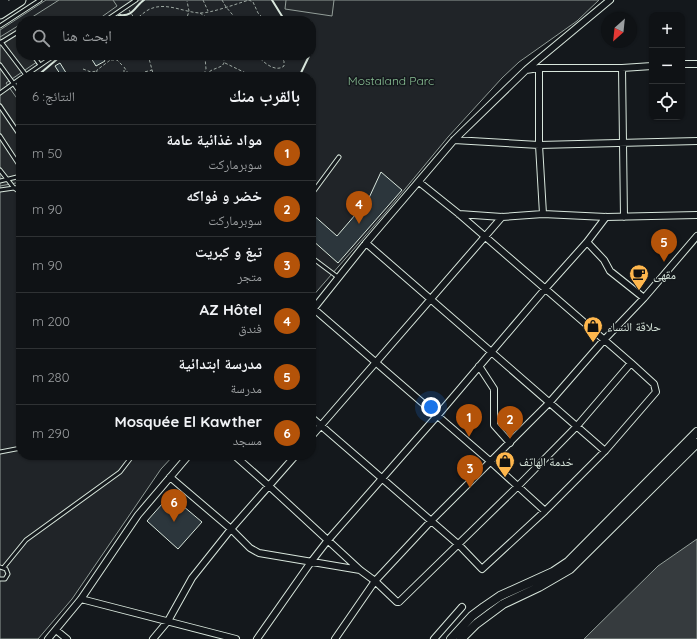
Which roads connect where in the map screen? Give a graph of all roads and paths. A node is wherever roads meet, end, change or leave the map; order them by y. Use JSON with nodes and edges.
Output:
{"nodes":[{"id":1,"x":3,"y":0,"type":"edge"},
{"id":2,"x":20,"y":0,"type":"edge"},
{"id":3,"x":40,"y":0,"type":"edge"},
{"id":4,"x":136,"y":0,"type":"edge"},
{"id":5,"x":204,"y":0,"type":"edge"},
{"id":6,"x":222,"y":0,"type":"edge"},
{"id":7,"x":236,"y":0,"type":"edge"},
{"id":8,"x":251,"y":0,"type":"edge"},
{"id":9,"x":610,"y":0,"type":"edge"},
{"id":10,"x":187,"y":1,"type":"dead end"},
{"id":11,"x":0,"y":2,"type":"edge"},
{"id":12,"x":237,"y":4,"type":"junction"},
{"id":13,"x":127,"y":6,"type":"junction"},
{"id":14,"x":226,"y":7,"type":"junction"},
{"id":15,"x":189,"y":11,"type":"junction"},
{"id":16,"x":208,"y":12,"type":"junction"},
{"id":17,"x":0,"y":13,"type":"edge"},
{"id":18,"x":199,"y":13,"type":"junction"},
{"id":19,"x":113,"y":16,"type":"edge"},
{"id":20,"x":133,"y":16,"type":"edge"},
{"id":21,"x":141,"y":16,"type":"edge"},
{"id":22,"x":188,"y":16,"type":"edge"},
{"id":23,"x":204,"y":16,"type":"edge"},
{"id":24,"x":234,"y":16,"type":"edge"},
{"id":25,"x":261,"y":16,"type":"edge"},
{"id":26,"x":0,"y":26,"type":"edge"},
{"id":27,"x":16,"y":34,"type":"edge"},
{"id":28,"x":1,"y":43,"type":"edge"},
{"id":29,"x":36,"y":60,"type":"edge"},
{"id":30,"x":48,"y":60,"type":"edge"},
{"id":31,"x":110,"y":60,"type":"joint"},
{"id":32,"x":150,"y":60,"type":"edge"},
{"id":33,"x":205,"y":60,"type":"edge"},
{"id":34,"x":261,"y":60,"type":"edge"},
{"id":35,"x":283,"y":60,"type":"edge"},
{"id":36,"x":224,"y":63,"type":"joint"},
{"id":37,"x":685,"y":64,"type":"edge"},
{"id":38,"x":697,"y":64,"type":"edge"},
{"id":39,"x":0,"y":65,"type":"edge"},
{"id":40,"x":40,"y":65,"type":"junction"},
{"id":41,"x":649,"y":66,"type":"edge"},
{"id":42,"x":124,"y":67,"type":"junction"},
{"id":43,"x":539,"y":68,"type":"junction"},
{"id":44,"x":622,"y":68,"type":"junction"},
{"id":45,"x":83,"y":69,"type":"dead end"},
{"id":46,"x":98,"y":70,"type":"joint"},
{"id":47,"x":152,"y":70,"type":"joint"},
{"id":48,"x":526,"y":70,"type":"junction"},
{"id":49,"x":20,"y":72,"type":"edge"},
{"id":50,"x":30,"y":72,"type":"edge"},
{"id":51,"x":124,"y":72,"type":"edge"},
{"id":52,"x":127,"y":72,"type":"edge"},
{"id":53,"x":146,"y":72,"type":"edge"},
{"id":54,"x":205,"y":72,"type":"edge"},
{"id":55,"x":209,"y":72,"type":"edge"},
{"id":56,"x":243,"y":72,"type":"edge"},
{"id":57,"x":14,"y":83,"type":"junction"},
{"id":58,"x":16,"y":86,"type":"edge"},
{"id":59,"x":0,"y":92,"type":"edge"},
{"id":60,"x":0,"y":106,"type":"edge"},
{"id":61,"x":16,"y":130,"type":"edge"},
{"id":62,"x":0,"y":136,"type":"edge"},
{"id":63,"x":454,"y":140,"type":"junction"},
{"id":64,"x":697,"y":141,"type":"edge"},
{"id":65,"x":622,"y":144,"type":"junction"},
{"id":66,"x":539,"y":145,"type":"junction"},
{"id":67,"x":339,"y":157,"type":"dead end"},
{"id":68,"x":16,"y":160,"type":"edge"},
{"id":69,"x":0,"y":170,"type":"edge"},
{"id":70,"x":16,"y":177,"type":"edge"},
{"id":71,"x":7,"y":179,"type":"junction"},
{"id":72,"x":0,"y":180,"type":"edge"},
{"id":73,"x":419,"y":182,"type":"junction"},
{"id":74,"x":14,"y":188,"type":"joint"},
{"id":75,"x":316,"y":188,"type":"edge"},
{"id":76,"x":0,"y":190,"type":"edge"},
{"id":77,"x":459,"y":214,"type":"junction"},
{"id":78,"x":542,"y":214,"type":"junction"},
{"id":79,"x":697,"y":215,"type":"edge"},
{"id":80,"x":502,"y":217,"type":"junction"},
{"id":81,"x":606,"y":217,"type":"junction"},
{"id":82,"x":624,"y":217,"type":"junction"},
{"id":83,"x":697,"y":236,"type":"edge"},
{"id":84,"x":485,"y":237,"type":"junction"},
{"id":85,"x":587,"y":242,"type":"junction"},
{"id":86,"x":366,"y":243,"type":"junction"},
{"id":87,"x":316,"y":261,"type":"edge"},
{"id":88,"x":339,"y":278,"type":"junction"},
{"id":89,"x":545,"y":288,"type":"junction"},
{"id":90,"x":644,"y":298,"type":"junction"},
{"id":91,"x":430,"y":300,"type":"junction"},
{"id":92,"x":316,"y":305,"type":"edge"},
{"id":93,"x":316,"y":313,"type":"edge"},
{"id":94,"x":604,"y":340,"type":"junction"},
{"id":95,"x":491,"y":352,"type":"junction"},
{"id":96,"x":376,"y":363,"type":"junction"},
{"id":97,"x":631,"y":363,"type":"junction"},
{"id":98,"x":479,"y":366,"type":"junction"},
{"id":99,"x":550,"y":402,"type":"junction"},
{"id":100,"x":437,"y":416,"type":"junction"},
{"id":101,"x":316,"y":422,"type":"edge"},
{"id":102,"x":321,"y":426,"type":"junction"},
{"id":103,"x":577,"y":426,"type":"junction"},
{"id":104,"x":316,"y":432,"type":"edge"},
{"id":105,"x":697,"y":432,"type":"edge"},
{"id":106,"x":510,"y":443,"type":"junction"},
{"id":107,"x":697,"y":443,"type":"edge"},
{"id":108,"x":16,"y":449,"type":"edge"},
{"id":109,"x":605,"y":451,"type":"junction"},
{"id":110,"x":0,"y":452,"type":"edge"},
{"id":111,"x":129,"y":460,"type":"edge"},
{"id":112,"x":185,"y":460,"type":"edge"},
{"id":113,"x":240,"y":460,"type":"edge"},
{"id":114,"x":292,"y":460,"type":"edge"},
{"id":115,"x":491,"y":462,"type":"junction"},
{"id":116,"x":170,"y":477,"type":"junction"},
{"id":117,"x":382,"y":479,"type":"junction"},
{"id":118,"x":269,"y":486,"type":"junction"},
{"id":119,"x":518,"y":486,"type":"junction"},
{"id":120,"x":545,"y":511,"type":"junction"},
{"id":121,"x":431,"y":521,"type":"junction"},
{"id":122,"x":231,"y":529,"type":"junction"},
{"id":123,"x":328,"y":540,"type":"junction"},
{"id":124,"x":458,"y":545,"type":"junction"},
{"id":125,"x":310,"y":562,"type":"junction"},
{"id":126,"x":2,"y":568,"type":"edge"},
{"id":127,"x":360,"y":570,"type":"junction"},
{"id":128,"x":0,"y":579,"type":"edge"},
{"id":129,"x":375,"y":580,"type":"junction"},
{"id":130,"x":81,"y":599,"type":"junction"},
{"id":131,"x":462,"y":607,"type":"dead end"},
{"id":132,"x":168,"y":622,"type":"junction"},
{"id":133,"x":56,"y":630,"type":"junction"},
{"id":134,"x":48,"y":639,"type":"edge"},
{"id":135,"x":67,"y":639,"type":"edge"},
{"id":136,"x":153,"y":639,"type":"edge"},
{"id":137,"x":236,"y":639,"type":"edge"},
{"id":138,"x":257,"y":639,"type":"edge"},
{"id":139,"x":336,"y":639,"type":"edge"},
{"id":140,"x":434,"y":639,"type":"edge"},
{"id":141,"x":451,"y":639,"type":"edge"},
{"id":142,"x":461,"y":639,"type":"edge"}],
"edges":[{"from":1,"to":11,"type":"highway"},
{"from":2,"to":17,"type":"highway"},
{"from":3,"to":26,"type":"lane"},
{"from":4,"to":13,"type":"lane"},
{"from":5,"to":16,"type":"path"},
{"from":6,"to":14,"type":"path"},
{"from":7,"to":12,"type":"path"},
{"from":8,"to":12,"type":"path"},
{"from":8,"to":25,"type":"path"},
{"from":9,"to":48,"type":"street"},
{"from":10,"to":15,"type":"path"},
{"from":12,"to":14,"type":"path"},
{"from":13,"to":19,"type":"lane"},
{"from":13,"to":20,"type":"path"},
{"from":14,"to":16,"type":"path"},
{"from":14,"to":24,"type":"path"},
{"from":15,"to":18,"type":"path"},
{"from":15,"to":21,"type":"path"},
{"from":15,"to":22,"type":"path"},
{"from":16,"to":18,"type":"path"},
{"from":18,"to":23,"type":"path"},
{"from":27,"to":28,"type":"lane"},
{"from":28,"to":49,"type":"lane"},
{"from":29,"to":40,"type":"lane"},
{"from":30,"to":40,"type":"lane"},
{"from":31,"to":42,"type":"path"},
{"from":31,"to":46,"type":"path"},
{"from":32,"to":47,"type":"path"},
{"from":33,"to":54,"type":"path"},
{"from":34,"to":35,"type":"path"},
{"from":36,"to":55,"type":"path"},
{"from":36,"to":56,"type":"path"},
{"from":37,"to":38,"type":"street"},
{"from":39,"to":57,"type":"lane"},
{"from":40,"to":50,"type":"lane"},
{"from":41,"to":44,"type":"street"},
{"from":42,"to":51,"type":"path"},
{"from":42,"to":52,"type":"path"},
{"from":43,"to":44,"type":"street"},
{"from":43,"to":48,"type":"street"},
{"from":43,"to":66,"type":"street"},
{"from":44,"to":65,"type":"street"},
{"from":45,"to":46,"type":"path"},
{"from":47,"to":53,"type":"path"},
{"from":48,"to":63,"type":"street"},
{"from":57,"to":58,"type":"lane"},
{"from":57,"to":59,"type":"lane"},
{"from":60,"to":61,"type":"lane"},
{"from":62,"to":68,"type":"lane"},
{"from":63,"to":66,"type":"street"},
{"from":63,"to":73,"type":"street"},
{"from":64,"to":65,"type":"street"},
{"from":65,"to":66,"type":"street"},
{"from":65,"to":82,"type":"street"},
{"from":66,"to":78,"type":"street"},
{"from":67,"to":75,"type":"lane"},
{"from":69,"to":71,"type":"lane"},
{"from":70,"to":71,"type":"lane"},
{"from":71,"to":72,"type":"lane"},
{"from":71,"to":74,"type":"lane"},
{"from":73,"to":77,"type":"street"},
{"from":73,"to":86,"type":"street"},
{"from":74,"to":76,"type":"lane"},
{"from":77,"to":80,"type":"street"},
{"from":77,"to":84,"type":"street"},
{"from":78,"to":80,"type":"street"},
{"from":78,"to":81,"type":"street"},
{"from":79,"to":82,"type":"street"},
{"from":80,"to":84,"type":"street"},
{"from":81,"to":82,"type":"street"},
{"from":81,"to":85,"type":"street"},
{"from":83,"to":90,"type":"street"},
{"from":84,"to":89,"type":"street"},
{"from":84,"to":91,"type":"street"},
{"from":85,"to":89,"type":"street"},
{"from":85,"to":90,"type":"street"},
{"from":86,"to":88,"type":"street"},
{"from":86,"to":91,"type":"street"},
{"from":87,"to":88,"type":"lane"},
{"from":88,"to":92,"type":"street"},
{"from":89,"to":94,"type":"street"},
{"from":89,"to":95,"type":"street"},
{"from":90,"to":94,"type":"street"},
{"from":91,"to":95,"type":"street"},
{"from":91,"to":96,"type":"street"},
{"from":93,"to":96,"type":"street"},
{"from":94,"to":97,"type":"street"},
{"from":94,"to":99,"type":"street"},
{"from":95,"to":98,"type":"street"},
{"from":95,"to":99,"type":"street"},
{"from":96,"to":100,"type":"street"},
{"from":96,"to":102,"type":"street"},
{"from":97,"to":103,"type":"street"},
{"from":97,"to":109,"type":"street"},
{"from":98,"to":100,"type":"street"},
{"from":98,"to":106,"type":"street"},
{"from":99,"to":103,"type":"street"},
{"from":99,"to":106,"type":"street"},
{"from":100,"to":115,"type":"street"},
{"from":100,"to":117,"type":"street"},
{"from":101,"to":102,"type":"street"},
{"from":102,"to":104,"type":"street"},
{"from":102,"to":117,"type":"street"},
{"from":103,"to":109,"type":"street"},
{"from":103,"to":119,"type":"street"},
{"from":105,"to":141,"type":"street"},
{"from":106,"to":115,"type":"street"},
{"from":107,"to":142,"type":"street"},
{"from":108,"to":110,"type":"lane"},
{"from":109,"to":120,"type":"street"},
{"from":111,"to":126,"type":"lane"},
{"from":112,"to":116,"type":"street"},
{"from":113,"to":118,"type":"street"},
{"from":114,"to":118,"type":"street"},
{"from":115,"to":119,"type":"street"},
{"from":115,"to":121,"type":"street"},
{"from":116,"to":122,"type":"street"},
{"from":116,"to":130,"type":"street"},
{"from":117,"to":121,"type":"street"},
{"from":117,"to":123,"type":"street"},
{"from":118,"to":122,"type":"street"},
{"from":118,"to":123,"type":"street"},
{"from":119,"to":120,"type":"street"},
{"from":119,"to":124,"type":"street"},
{"from":120,"to":124,"type":"street"},
{"from":121,"to":124,"type":"street"},
{"from":121,"to":129,"type":"street"},
{"from":122,"to":125,"type":"street"},
{"from":122,"to":132,"type":"street"},
{"from":123,"to":125,"type":"street"},
{"from":123,"to":127,"type":"street"},
{"from":124,"to":129,"type":"street"},
{"from":125,"to":127,"type":"street"},
{"from":125,"to":138,"type":"street"},
{"from":126,"to":128,"type":"lane"},
{"from":127,"to":129,"type":"street"},
{"from":129,"to":139,"type":"street"},
{"from":130,"to":132,"type":"street"},
{"from":130,"to":133,"type":"street"},
{"from":131,"to":140,"type":"street"},
{"from":132,"to":136,"type":"street"},
{"from":132,"to":137,"type":"street"},
{"from":133,"to":134,"type":"street"},
{"from":133,"to":135,"type":"street"}]}
